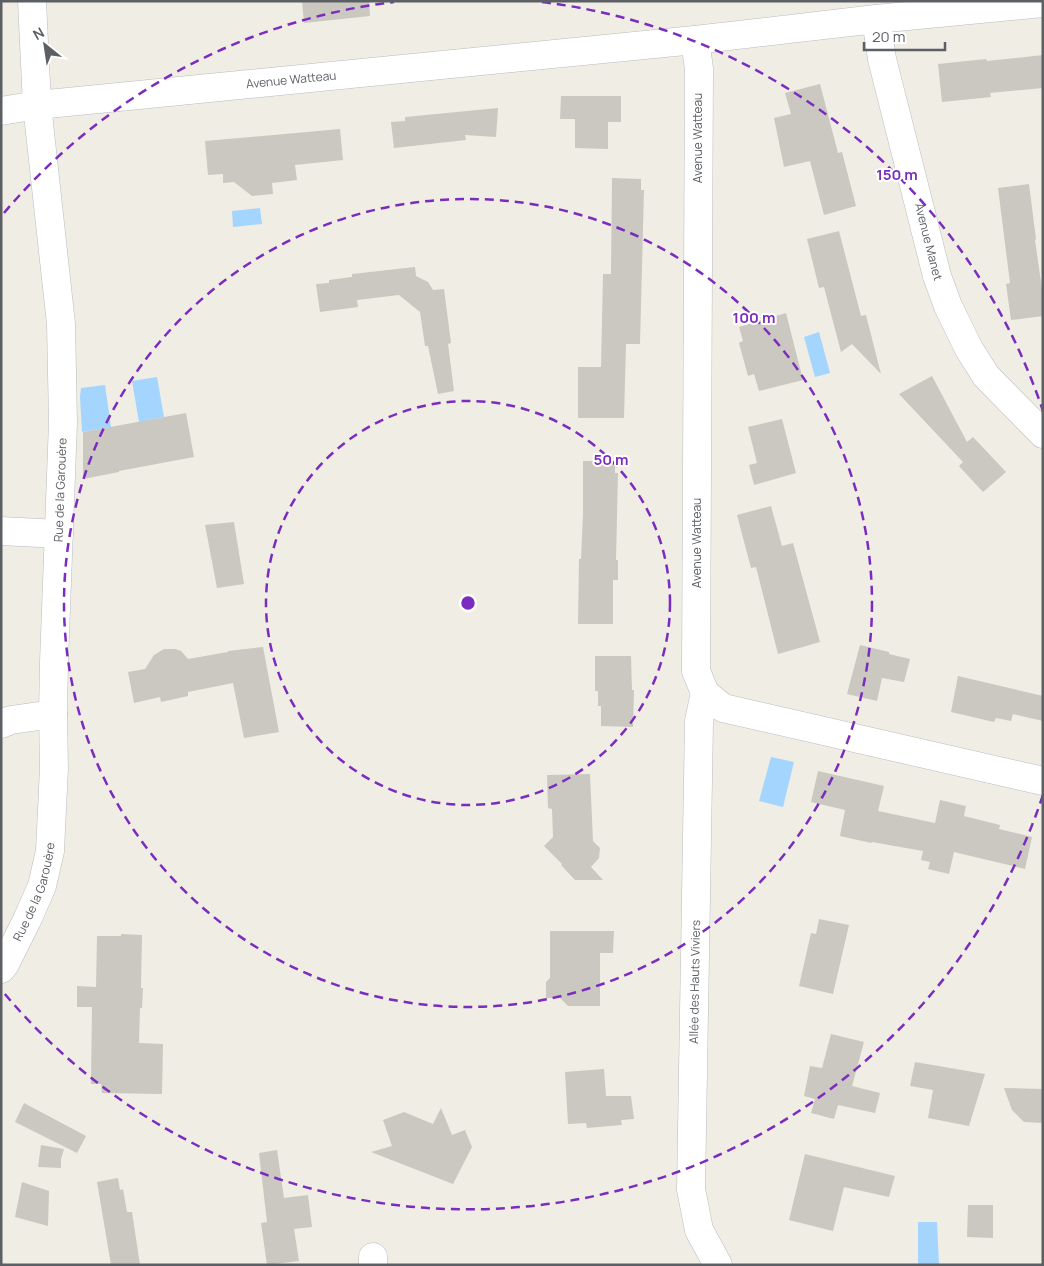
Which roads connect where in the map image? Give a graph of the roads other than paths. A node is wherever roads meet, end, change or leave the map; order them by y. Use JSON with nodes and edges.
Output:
{"nodes":[{"id":1,"x":32,"y":1,"type":"edge"},
{"id":2,"x":1043,"y":3,"type":"edge"},
{"id":3,"x":876,"y":19,"type":"junction"},
{"id":4,"x":695,"y":40,"type":"junction"},
{"id":5,"x":37,"y":105,"type":"junction"},
{"id":6,"x":1,"y":111,"type":"edge"},
{"id":7,"x":1043,"y":434,"type":"edge"},
{"id":8,"x":1,"y":531,"type":"edge"},
{"id":9,"x":60,"y":534,"type":"junction"},
{"id":10,"x":704,"y":693,"type":"junction"},
{"id":11,"x":53,"y":714,"type":"junction"},
{"id":12,"x":1,"y":724,"type":"edge"},
{"id":13,"x":1043,"y":781,"type":"edge"},
{"id":14,"x":1,"y":969,"type":"edge"},
{"id":15,"x":718,"y":1265,"type":"edge"}],
"edges":[{"from":1,"to":5,"type":"street","name":"Rue de la Garouère"},
{"from":2,"to":3,"type":"street","name":"Avenue Watteau"},
{"from":3,"to":4,"type":"street","name":"Avenue Watteau"},
{"from":3,"to":7,"type":"street","name":"Avenue Manet"},
{"from":4,"to":5,"type":"street","name":"Avenue Watteau"},
{"from":4,"to":10,"type":"street","name":"Avenue Watteau"},
{"from":5,"to":6,"type":"street","name":"Avenue Watteau"},
{"from":5,"to":9,"type":"street","name":"Rue de la Garouère"},
{"from":8,"to":9,"type":"street"},
{"from":9,"to":11,"type":"street","name":"Rue de la Garouère"},
{"from":10,"to":13,"type":"street"},
{"from":10,"to":15,"type":"street","name":"Allée des Hauts Viviers"},
{"from":11,"to":12,"type":"street"},
{"from":11,"to":14,"type":"street","name":"Rue de la Garouère"}]}
